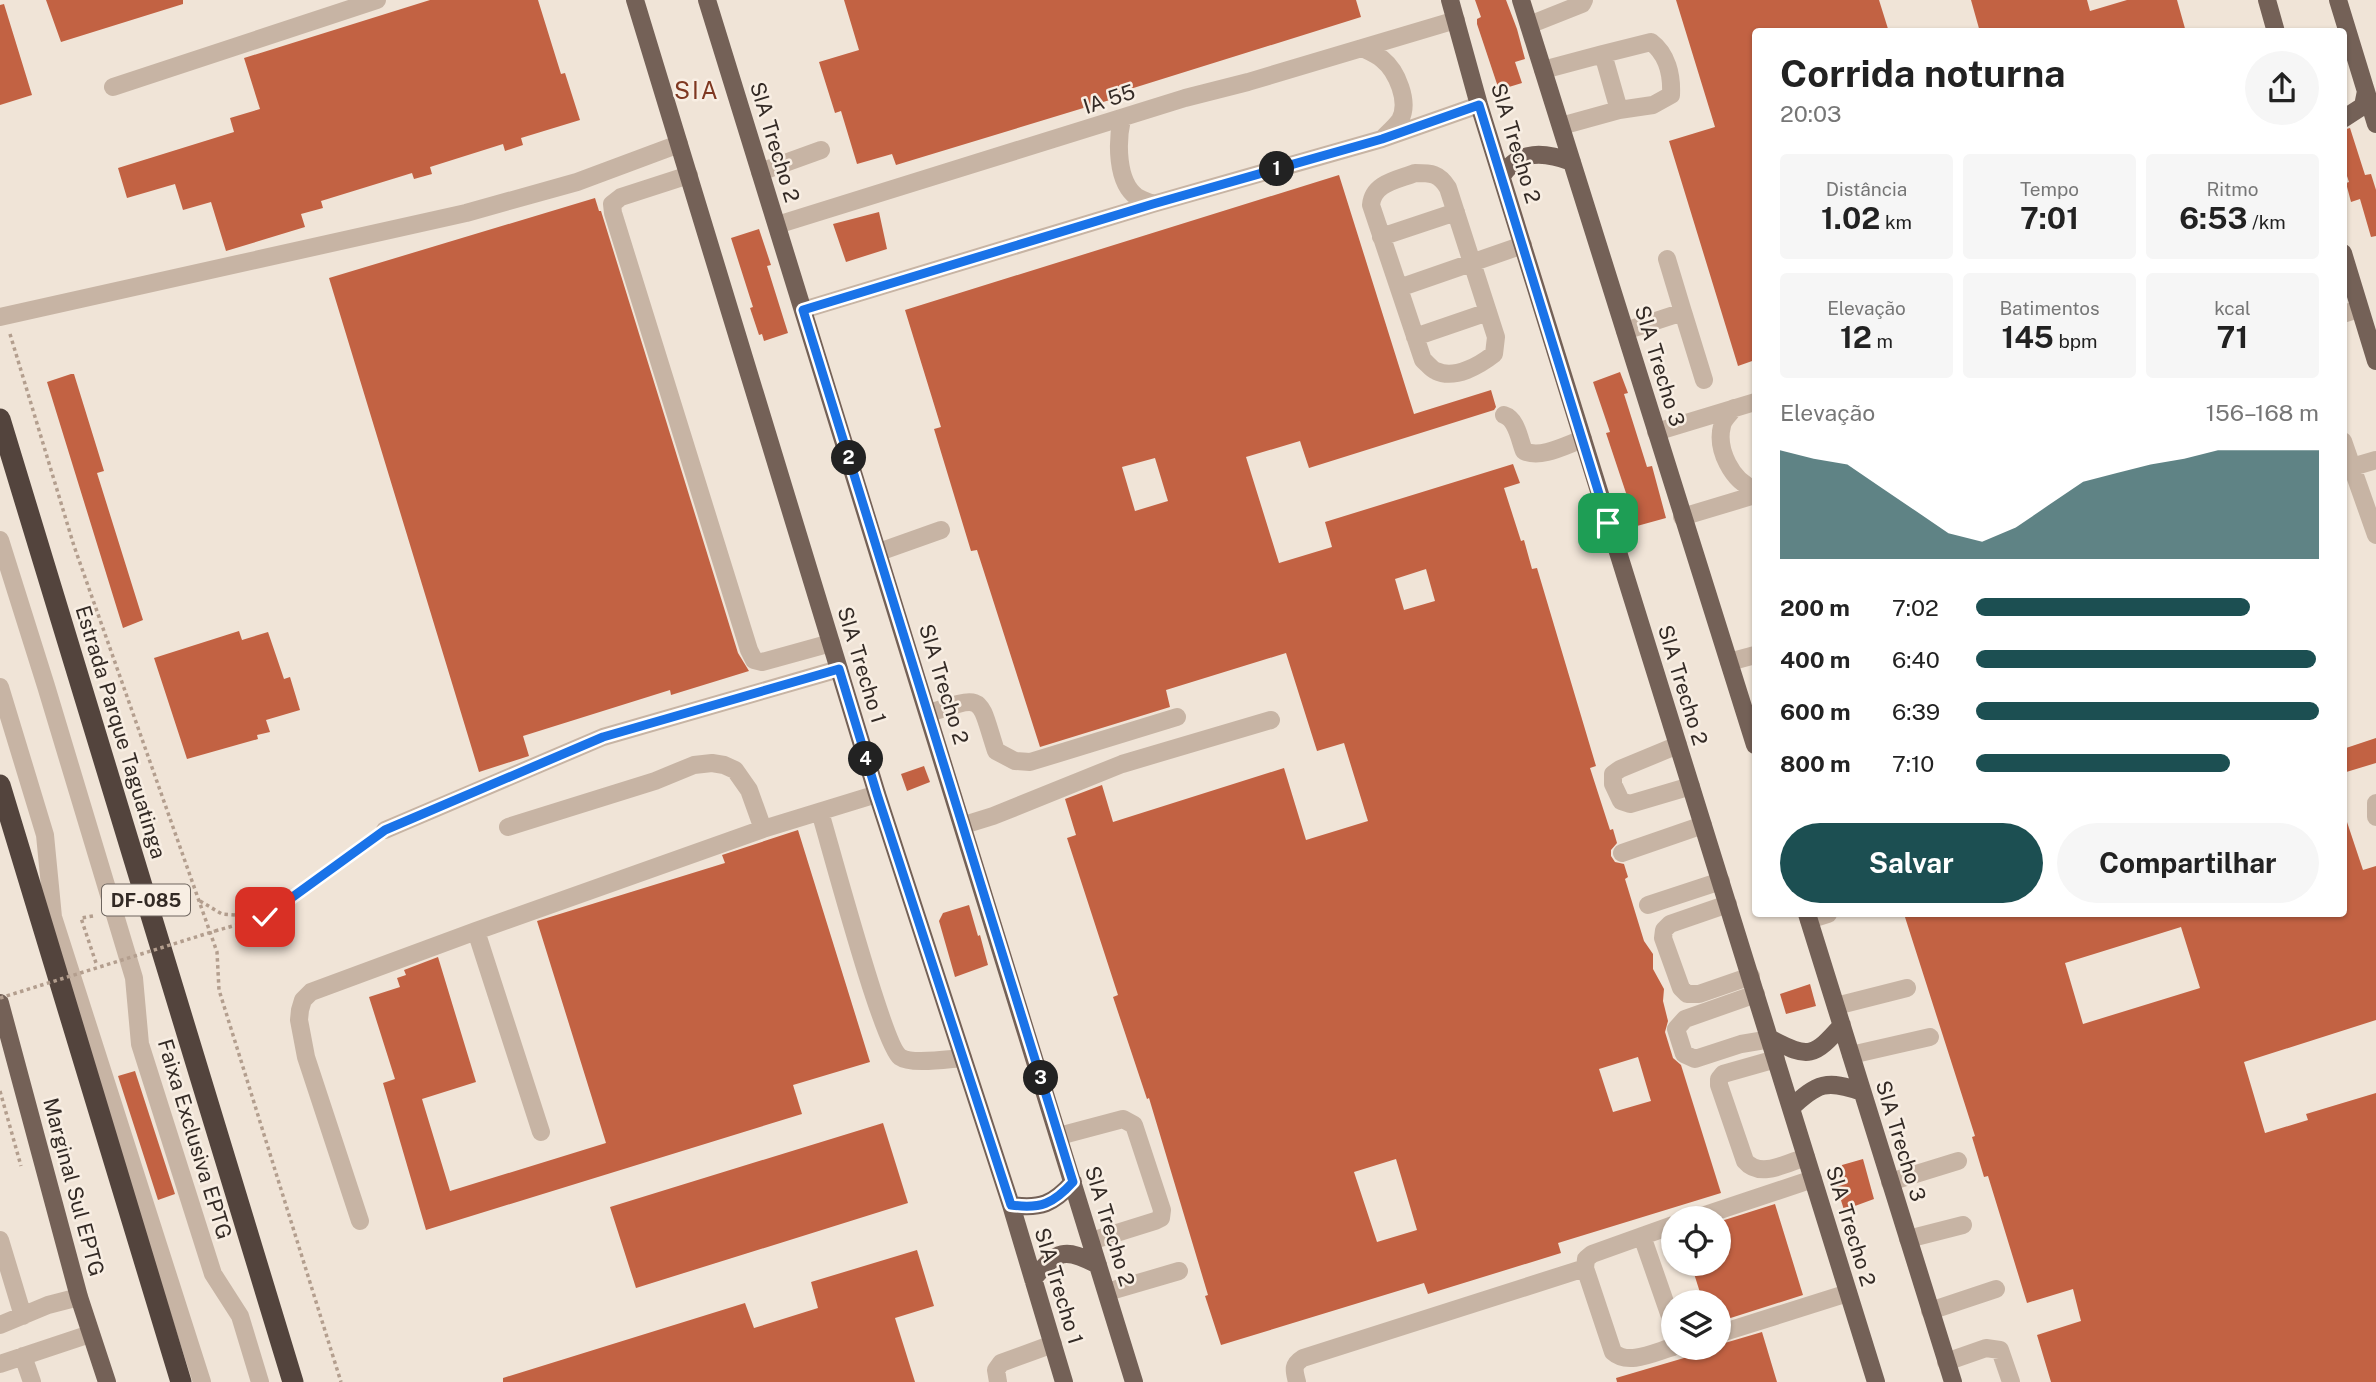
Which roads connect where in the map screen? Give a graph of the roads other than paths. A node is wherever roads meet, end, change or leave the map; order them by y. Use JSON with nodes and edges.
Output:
{"nodes":[{"id":1,"x":377,"y":0,"type":"edge"},
{"id":2,"x":635,"y":0,"type":"edge"},
{"id":3,"x":707,"y":0,"type":"edge"},
{"id":4,"x":1450,"y":0,"type":"edge"},
{"id":5,"x":1521,"y":0,"type":"edge"},
{"id":6,"x":1584,"y":0,"type":"edge"},
{"id":7,"x":2267,"y":0,"type":"edge"},
{"id":8,"x":2338,"y":0,"type":"edge"},
{"id":9,"x":1456,"y":20,"type":"junction"},
{"id":10,"x":1529,"y":25,"type":"junction"},
{"id":11,"x":2275,"y":28,"type":"edge"},
{"id":12,"x":2347,"y":28,"type":"edge"},
{"id":13,"x":2347,"y":29,"type":"edge"},
{"id":14,"x":1362,"y":48,"type":"junction"},
{"id":15,"x":1603,"y":54,"type":"junction"},
{"id":16,"x":1543,"y":70,"type":"junction"},
{"id":17,"x":113,"y":87,"type":"dead end"},
{"id":18,"x":2366,"y":91,"type":"junction"},
{"id":19,"x":1479,"y":105,"type":"junction"},
{"id":20,"x":1619,"y":110,"type":"junction"},
{"id":21,"x":2347,"y":117,"type":"edge"},
{"id":22,"x":1122,"y":119,"type":"junction"},
{"id":23,"x":2376,"y":124,"type":"edge"},
{"id":24,"x":1561,"y":126,"type":"junction"},
{"id":25,"x":1382,"y":139,"type":"junction"},
{"id":26,"x":679,"y":144,"type":"junction"},
{"id":27,"x":821,"y":150,"type":"dead end"},
{"id":28,"x":1572,"y":162,"type":"junction"},
{"id":29,"x":760,"y":172,"type":"junction"},
{"id":30,"x":689,"y":175,"type":"junction"},
{"id":31,"x":1502,"y":176,"type":"junction"},
{"id":32,"x":1153,"y":204,"type":"junction"},
{"id":33,"x":1457,"y":212,"type":"junction"},
{"id":34,"x":777,"y":225,"type":"junction"},
{"id":35,"x":1381,"y":237,"type":"junction"},
{"id":36,"x":1523,"y":244,"type":"junction"},
{"id":37,"x":1667,"y":259,"type":"dead end"},
{"id":38,"x":1472,"y":261,"type":"junction"},
{"id":39,"x":2347,"y":282,"type":"edge"},
{"id":40,"x":1399,"y":288,"type":"junction"},
{"id":41,"x":803,"y":310,"type":"junction"},
{"id":42,"x":1488,"y":312,"type":"junction"},
{"id":43,"x":1683,"y":312,"type":"junction"},
{"id":44,"x":2351,"y":312,"type":"edge"},
{"id":45,"x":2,"y":316,"type":"edge"},
{"id":46,"x":1625,"y":331,"type":"junction"},
{"id":47,"x":1415,"y":337,"type":"junction"},
{"id":48,"x":2376,"y":361,"type":"edge"},
{"id":49,"x":1704,"y":380,"type":"dead end"},
{"id":50,"x":1752,"y":403,"type":"edge"},
{"id":51,"x":1734,"y":408,"type":"junction"},
{"id":52,"x":1504,"y":415,"type":"dead end"},
{"id":53,"x":0,"y":419,"type":"edge"},
{"id":54,"x":1656,"y":432,"type":"junction"},
{"id":55,"x":1583,"y":439,"type":"junction"},
{"id":56,"x":2347,"y":453,"type":"edge"},
{"id":57,"x":2376,"y":460,"type":"edge"},
{"id":58,"x":2352,"y":467,"type":"junction"},
{"id":59,"x":1752,"y":488,"type":"edge"},
{"id":60,"x":1752,"y":496,"type":"edge"},
{"id":61,"x":1682,"y":517,"type":"junction"},
{"id":62,"x":941,"y":530,"type":"dead end"},
{"id":63,"x":2376,"y":536,"type":"edge"},
{"id":64,"x":0,"y":540,"type":"edge"},
{"id":65,"x":879,"y":552,"type":"junction"},
{"id":66,"x":831,"y":643,"type":"junction"},
{"id":67,"x":1752,"y":656,"type":"edge"},
{"id":68,"x":1730,"y":662,"type":"junction"},
{"id":69,"x":839,"y":669,"type":"junction"},
{"id":70,"x":0,"y":687,"type":"edge"},
{"id":71,"x":929,"y":713,"type":"junction"},
{"id":72,"x":1177,"y":717,"type":"dead end"},
{"id":73,"x":1270,"y":720,"type":"dead end"},
{"id":74,"x":1752,"y":735,"type":"edge"},
{"id":75,"x":1678,"y":745,"type":"junction"},
{"id":76,"x":0,"y":785,"type":"edge"},
{"id":77,"x":1691,"y":786,"type":"junction"},
{"id":78,"x":877,"y":794,"type":"junction"},
{"id":79,"x":2376,"y":803,"type":"edge"},
{"id":80,"x":820,"y":812,"type":"junction"},
{"id":81,"x":2376,"y":817,"type":"edge"},
{"id":82,"x":964,"y":825,"type":"junction"},
{"id":83,"x":1703,"y":825,"type":"junction"},
{"id":84,"x":508,"y":827,"type":"dead end"},
{"id":85,"x":385,"y":830,"type":"road end"},
{"id":86,"x":764,"y":830,"type":"junction"},
{"id":87,"x":1622,"y":853,"type":"dead end"},
{"id":88,"x":1721,"y":881,"type":"junction"},
{"id":89,"x":1728,"y":904,"type":"junction"},
{"id":90,"x":1648,"y":905,"type":"dead end"},
{"id":91,"x":1808,"y":917,"type":"edge"},
{"id":92,"x":475,"y":931,"type":"junction"},
{"id":93,"x":1753,"y":985,"type":"junction"},
{"id":94,"x":1906,"y":988,"type":"dead end"},
{"id":95,"x":0,"y":1001,"type":"edge"},
{"id":96,"x":1836,"y":1006,"type":"junction"},
{"id":97,"x":1842,"y":1025,"type":"junction"},
{"id":98,"x":1930,"y":1037,"type":"dead end"},
{"id":99,"x":1771,"y":1039,"type":"junction"},
{"id":100,"x":6,"y":1041,"type":"edge"},
{"id":101,"x":1851,"y":1055,"type":"junction"},
{"id":102,"x":963,"y":1058,"type":"junction"},
{"id":103,"x":1776,"y":1059,"type":"junction"},
{"id":104,"x":1862,"y":1092,"type":"junction"},
{"id":105,"x":1791,"y":1108,"type":"junction"},
{"id":106,"x":541,"y":1132,"type":"dead end"},
{"id":107,"x":1059,"y":1136,"type":"junction"},
{"id":108,"x":1806,"y":1157,"type":"junction"},
{"id":109,"x":1958,"y":1161,"type":"dead end"},
{"id":110,"x":1813,"y":1179,"type":"junction"},
{"id":111,"x":1073,"y":1182,"type":"junction"},
{"id":112,"x":1890,"y":1182,"type":"junction"},
{"id":113,"x":1011,"y":1205,"type":"junction"},
{"id":114,"x":1731,"y":1206,"type":"edge"},
{"id":115,"x":360,"y":1221,"type":"dead end"},
{"id":116,"x":1963,"y":1225,"type":"dead end"},
{"id":117,"x":1661,"y":1229,"type":"edge"},
{"id":118,"x":1642,"y":1236,"type":"junction"},
{"id":119,"x":1908,"y":1239,"type":"junction"},
{"id":120,"x":0,"y":1240,"type":"edge"},
{"id":121,"x":1091,"y":1241,"type":"junction"},
{"id":122,"x":1098,"y":1265,"type":"junction"},
{"id":123,"x":1585,"y":1268,"type":"junction"},
{"id":124,"x":1179,"y":1271,"type":"dead end"},
{"id":125,"x":1033,"y":1279,"type":"junction"},
{"id":126,"x":1996,"y":1289,"type":"dead end"},
{"id":127,"x":1661,"y":1291,"type":"edge"},
{"id":128,"x":1107,"y":1292,"type":"junction"},
{"id":129,"x":1849,"y":1293,"type":"junction"},
{"id":130,"x":79,"y":1297,"type":"junction"},
{"id":131,"x":1930,"y":1311,"type":"junction"},
{"id":132,"x":23,"y":1316,"type":"junction"},
{"id":133,"x":0,"y":1325,"type":"edge"},
{"id":134,"x":1731,"y":1330,"type":"edge"},
{"id":135,"x":90,"y":1334,"type":"junction"},
{"id":136,"x":1053,"y":1344,"type":"junction"},
{"id":137,"x":1661,"y":1350,"type":"edge"},
{"id":138,"x":23,"y":1356,"type":"junction"},
{"id":139,"x":1947,"y":1362,"type":"junction"},
{"id":140,"x":0,"y":1364,"type":"edge"},
{"id":141,"x":32,"y":1382,"type":"edge"},
{"id":142,"x":107,"y":1382,"type":"edge"},
{"id":143,"x":181,"y":1382,"type":"edge"},
{"id":144,"x":202,"y":1382,"type":"edge"},
{"id":145,"x":260,"y":1382,"type":"edge"},
{"id":146,"x":293,"y":1382,"type":"edge"},
{"id":147,"x":998,"y":1382,"type":"edge"},
{"id":148,"x":1064,"y":1382,"type":"edge"},
{"id":149,"x":1135,"y":1382,"type":"edge"},
{"id":150,"x":1297,"y":1382,"type":"edge"},
{"id":151,"x":1876,"y":1382,"type":"edge"},
{"id":152,"x":1953,"y":1382,"type":"edge"},
{"id":153,"x":2011,"y":1382,"type":"edge"}],
"edges":[{"from":1,"to":17,"type":"street"},
{"from":2,"to":26,"type":"main road","name":"SIA Trecho 1"},
{"from":3,"to":29,"type":"main road","name":"SIA Trecho 2"},
{"from":4,"to":9,"type":"main road","name":"SIA Trecho 2"},
{"from":5,"to":10,"type":"main road","name":"SIA Trecho 3"},
{"from":6,"to":10,"type":"street"},
{"from":7,"to":11,"type":"main road"},
{"from":8,"to":12,"type":"main road"},
{"from":9,"to":14,"type":"street","name":"IA 55"},
{"from":9,"to":19,"type":"main road","name":"SIA Trecho 2"},
{"from":10,"to":16,"type":"main road","name":"SIA Trecho 3"},
{"from":13,"to":18,"type":"main road"},
{"from":14,"to":22,"type":"street","name":"IA 55"},
{"from":14,"to":25,"type":"street"},
{"from":15,"to":16,"type":"street"},
{"from":15,"to":20,"type":"street"},
{"from":15,"to":20,"type":"street"},
{"from":16,"to":24,"type":"main road","name":"SIA Trecho 3"},
{"from":18,"to":21,"type":"main road"},
{"from":18,"to":23,"type":"main road"},
{"from":19,"to":25,"type":"street"},
{"from":19,"to":31,"type":"main road","name":"SIA Trecho 2"},
{"from":20,"to":24,"type":"street"},
{"from":22,"to":32,"type":"street"},
{"from":22,"to":34,"type":"street","name":"IA 55"},
{"from":24,"to":28,"type":"main road","name":"SIA Trecho 3"},
{"from":25,"to":32,"type":"street"},
{"from":26,"to":30,"type":"main road","name":"SIA Trecho 1"},
{"from":26,"to":45,"type":"street"},
{"from":27,"to":29,"type":"street"},
{"from":28,"to":31,"type":"main road"},
{"from":28,"to":46,"type":"main road","name":"SIA Trecho 3"},
{"from":29,"to":34,"type":"main road","name":"SIA Trecho 2"},
{"from":30,"to":66,"type":"main road","name":"SIA Trecho 1"},
{"from":30,"to":66,"type":"street"},
{"from":31,"to":36,"type":"main road","name":"SIA Trecho 2"},
{"from":32,"to":41,"type":"street"},
{"from":33,"to":35,"type":"street"},
{"from":33,"to":35,"type":"street"},
{"from":33,"to":38,"type":"street"},
{"from":34,"to":41,"type":"main road","name":"SIA Trecho 2"},
{"from":35,"to":40,"type":"street"},
{"from":36,"to":38,"type":"street"},
{"from":36,"to":55,"type":"main road","name":"SIA Trecho 2"},
{"from":37,"to":43,"type":"street"},
{"from":38,"to":40,"type":"street"},
{"from":38,"to":42,"type":"street"},
{"from":39,"to":44,"type":"main road"},
{"from":40,"to":47,"type":"street"},
{"from":41,"to":65,"type":"main road","name":"SIA Trecho 2"},
{"from":42,"to":47,"type":"street"},
{"from":42,"to":47,"type":"street"},
{"from":43,"to":46,"type":"street"},
{"from":43,"to":49,"type":"street"},
{"from":44,"to":48,"type":"main road"},
{"from":46,"to":54,"type":"main road","name":"SIA Trecho 3"},
{"from":50,"to":51,"type":"street"},
{"from":51,"to":54,"type":"street"},
{"from":51,"to":59,"type":"street"},
{"from":52,"to":55,"type":"street"},
{"from":53,"to":146,"type":"highway","name":"Estrada Parque Taguatinga","number":"DF-085"},
{"from":54,"to":61,"type":"main road","name":"SIA Trecho 3"},
{"from":55,"to":75,"type":"main road","name":"SIA Trecho 2"},
{"from":56,"to":58,"type":"street"},
{"from":57,"to":58,"type":"street"},
{"from":58,"to":63,"type":"street"},
{"from":60,"to":61,"type":"street"},
{"from":61,"to":68,"type":"main road","name":"SIA Trecho 3"},
{"from":62,"to":65,"type":"street"},
{"from":64,"to":145,"type":"street","name":"Faixa Exclusiva EPTG"},
{"from":65,"to":71,"type":"main road","name":"SIA Trecho 2"},
{"from":66,"to":69,"type":"main road","name":"SIA Trecho 1"},
{"from":67,"to":68,"type":"street"},
{"from":68,"to":74,"type":"main road","name":"SIA Trecho 3"},
{"from":69,"to":78,"type":"main road","name":"SIA Trecho 1"},
{"from":69,"to":85,"type":"street"},
{"from":70,"to":144,"type":"street"},
{"from":71,"to":72,"type":"street"},
{"from":71,"to":82,"type":"main road","name":"SIA Trecho 2"},
{"from":73,"to":82,"type":"street"},
{"from":75,"to":77,"type":"main road","name":"SIA Trecho 2"},
{"from":75,"to":77,"type":"street"},
{"from":76,"to":143,"type":"highway"},
{"from":77,"to":83,"type":"main road","name":"SIA Trecho 2"},
{"from":78,"to":80,"type":"street"},
{"from":78,"to":102,"type":"main road","name":"SIA Trecho 1"},
{"from":79,"to":81,"type":"street"},
{"from":80,"to":86,"type":"street"},
{"from":80,"to":102,"type":"street"},
{"from":82,"to":107,"type":"main road","name":"SIA Trecho 2"},
{"from":83,"to":87,"type":"street"},
{"from":83,"to":88,"type":"main road","name":"SIA Trecho 2"},
{"from":84,"to":86,"type":"street"},
{"from":86,"to":92,"type":"street"},
{"from":88,"to":89,"type":"main road","name":"SIA Trecho 2"},
{"from":88,"to":90,"type":"street"},
{"from":89,"to":93,"type":"main road","name":"SIA Trecho 2"},
{"from":89,"to":93,"type":"street"},
{"from":91,"to":96,"type":"main road","name":"SIA Trecho 3"},
{"from":92,"to":106,"type":"street"},
{"from":92,"to":115,"type":"street"},
{"from":93,"to":99,"type":"main road","name":"SIA Trecho 2"},
{"from":93,"to":99,"type":"street"},
{"from":94,"to":96,"type":"street"},
{"from":95,"to":100,"type":"main road","name":"Marginal Sul EPTG"},
{"from":96,"to":97,"type":"main road","name":"SIA Trecho 3"},
{"from":97,"to":99,"type":"main road"},
{"from":97,"to":101,"type":"main road","name":"SIA Trecho 3"},
{"from":98,"to":101,"type":"street"},
{"from":99,"to":103,"type":"main road","name":"SIA Trecho 2"},
{"from":100,"to":130,"type":"main road","name":"Marginal Sul EPTG"},
{"from":101,"to":104,"type":"main road","name":"SIA Trecho 3"},
{"from":102,"to":113,"type":"main road","name":"SIA Trecho 1"},
{"from":103,"to":105,"type":"main road","name":"SIA Trecho 2"},
{"from":103,"to":108,"type":"street"},
{"from":104,"to":105,"type":"main road"},
{"from":104,"to":112,"type":"main road","name":"SIA Trecho 3"},
{"from":105,"to":108,"type":"main road","name":"SIA Trecho 2"},
{"from":107,"to":111,"type":"main road","name":"SIA Trecho 2"},
{"from":107,"to":121,"type":"street"},
{"from":108,"to":110,"type":"main road","name":"SIA Trecho 2"},
{"from":109,"to":112,"type":"street"},
{"from":110,"to":114,"type":"street"},
{"from":110,"to":129,"type":"main road","name":"SIA Trecho 2"},
{"from":111,"to":113,"type":"main road"},
{"from":111,"to":121,"type":"main road","name":"SIA Trecho 2"},
{"from":112,"to":119,"type":"main road","name":"SIA Trecho 3"},
{"from":113,"to":125,"type":"main road","name":"SIA Trecho 1"},
{"from":116,"to":119,"type":"street"},
{"from":117,"to":118,"type":"street"},
{"from":118,"to":123,"type":"street"},
{"from":118,"to":127,"type":"street"},
{"from":119,"to":131,"type":"main road","name":"SIA Trecho 3"},
{"from":120,"to":132,"type":"street"},
{"from":121,"to":122,"type":"main road","name":"SIA Trecho 2"},
{"from":122,"to":125,"type":"main road"},
{"from":122,"to":128,"type":"main road","name":"SIA Trecho 2"},
{"from":123,"to":137,"type":"street"},
{"from":123,"to":150,"type":"street"},
{"from":124,"to":128,"type":"street"},
{"from":125,"to":136,"type":"main road","name":"SIA Trecho 1"},
{"from":126,"to":131,"type":"street"},
{"from":128,"to":149,"type":"main road","name":"SIA Trecho 2"},
{"from":129,"to":134,"type":"street"},
{"from":129,"to":151,"type":"main road","name":"SIA Trecho 2"},
{"from":130,"to":132,"type":"street"},
{"from":130,"to":135,"type":"main road","name":"Marginal Sul EPTG"},
{"from":131,"to":139,"type":"main road","name":"SIA Trecho 3"},
{"from":132,"to":133,"type":"street"},
{"from":135,"to":138,"type":"street"},
{"from":135,"to":142,"type":"main road","name":"Marginal Sul EPTG"},
{"from":136,"to":147,"type":"street"},
{"from":136,"to":148,"type":"main road","name":"SIA Trecho 1"},
{"from":138,"to":140,"type":"street"},
{"from":138,"to":141,"type":"street"},
{"from":139,"to":152,"type":"main road","name":"SIA Trecho 3"},
{"from":139,"to":153,"type":"street"}]}
